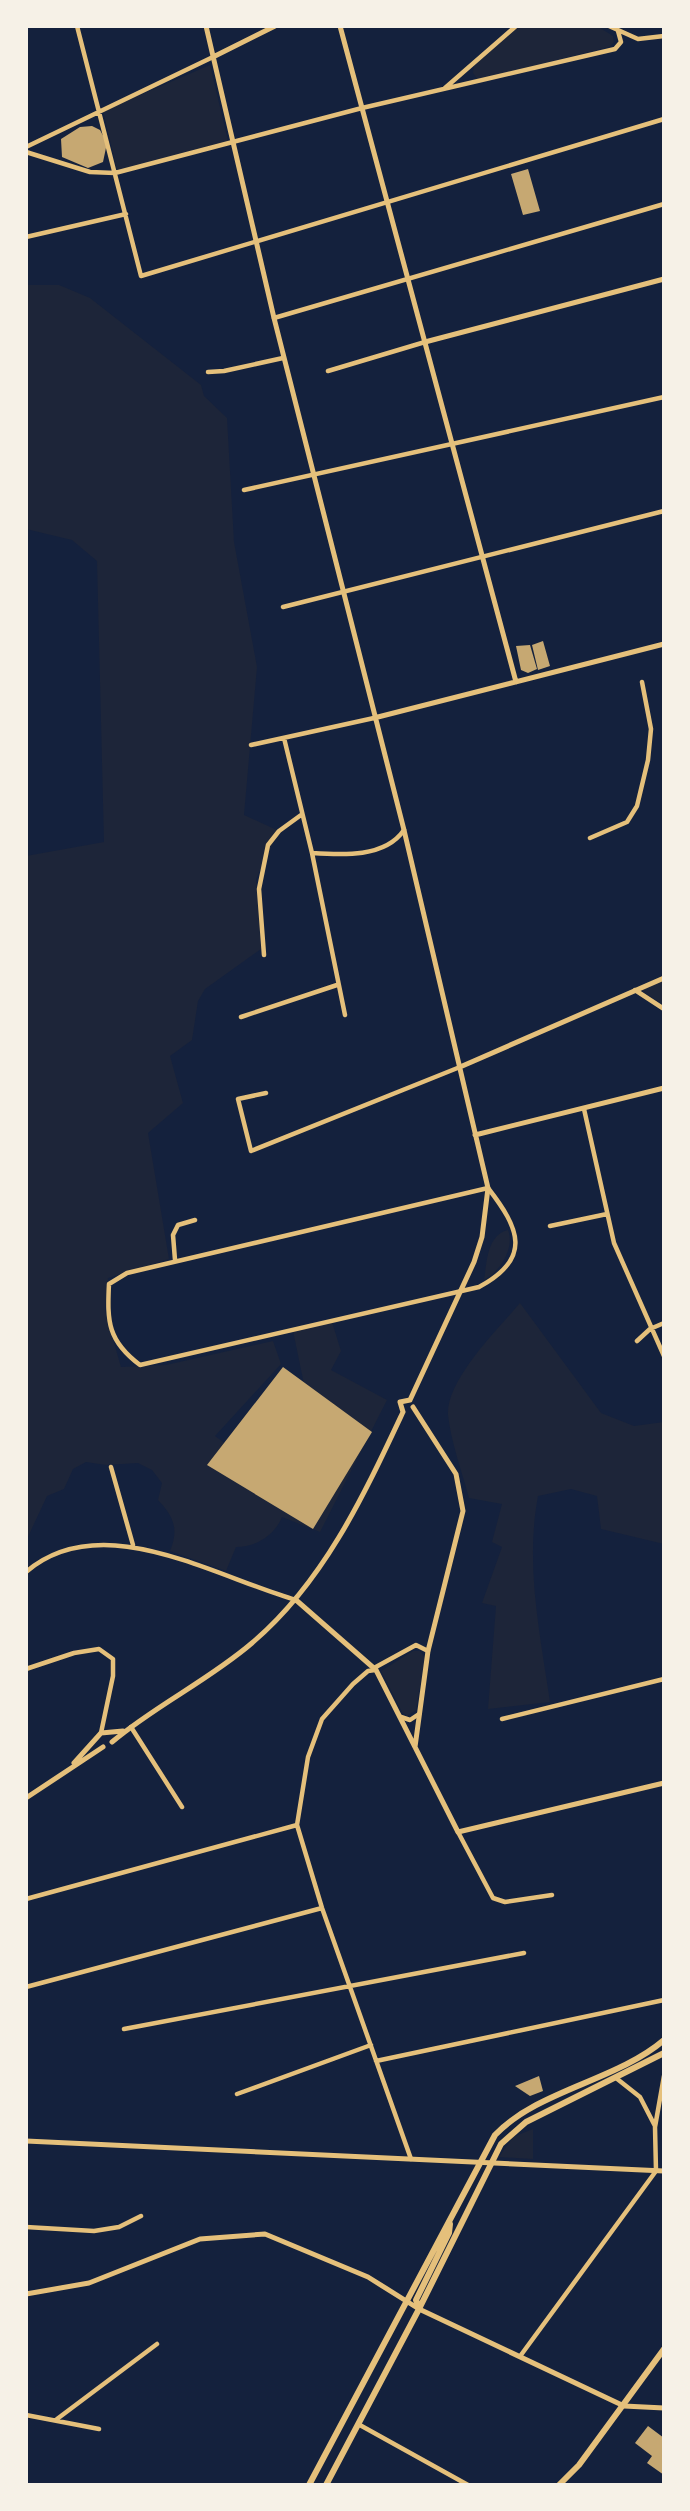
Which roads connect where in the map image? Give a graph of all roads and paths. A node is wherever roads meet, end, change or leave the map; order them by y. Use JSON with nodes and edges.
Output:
{"nodes":[{"id":1,"x":77,"y":26,"type":"edge"},
{"id":2,"x":206,"y":26,"type":"edge"},
{"id":3,"x":275,"y":26,"type":"edge"},
{"id":4,"x":340,"y":26,"type":"edge"},
{"id":5,"x":516,"y":26,"type":"edge"},
{"id":6,"x":609,"y":26,"type":"edge"},
{"id":7,"x":618,"y":31,"type":"junction"},
{"id":8,"x":664,"y":36,"type":"edge"},
{"id":9,"x":213,"y":57,"type":"junction"},
{"id":10,"x":442,"y":90,"type":"junction"},
{"id":11,"x":362,"y":108,"type":"junction"},
{"id":12,"x":100,"y":111,"type":"junction"},
{"id":13,"x":664,"y":119,"type":"edge"},
{"id":14,"x":233,"y":142,"type":"junction"},
{"id":15,"x":26,"y":147,"type":"edge"},
{"id":16,"x":26,"y":152,"type":"edge"},
{"id":17,"x":115,"y":173,"type":"junction"},
{"id":18,"x":387,"y":203,"type":"junction"},
{"id":19,"x":664,"y":204,"type":"edge"},
{"id":20,"x":126,"y":214,"type":"junction"},
{"id":21,"x":26,"y":237,"type":"edge"},
{"id":22,"x":256,"y":242,"type":"junction"},
{"id":23,"x":407,"y":277,"type":"junction"},
{"id":24,"x":664,"y":279,"type":"edge"},
{"id":25,"x":274,"y":318,"type":"junction"},
{"id":26,"x":425,"y":342,"type":"junction"},
{"id":27,"x":283,"y":358,"type":"junction"},
{"id":28,"x":328,"y":370,"type":"dead end"},
{"id":29,"x":208,"y":372,"type":"dead end"},
{"id":30,"x":664,"y":397,"type":"edge"},
{"id":31,"x":452,"y":444,"type":"junction"},
{"id":32,"x":313,"y":475,"type":"junction"},
{"id":33,"x":244,"y":490,"type":"dead end"},
{"id":34,"x":664,"y":511,"type":"edge"},
{"id":35,"x":483,"y":557,"type":"junction"},
{"id":36,"x":341,"y":592,"type":"junction"},
{"id":37,"x":283,"y":607,"type":"dead end"},
{"id":38,"x":664,"y":645,"type":"edge"},
{"id":39,"x":516,"y":682,"type":"junction"},
{"id":40,"x":642,"y":682,"type":"dead end"},
{"id":41,"x":374,"y":718,"type":"junction"},
{"id":42,"x":284,"y":738,"type":"junction"},
{"id":43,"x":251,"y":745,"type":"dead end"},
{"id":44,"x":301,"y":815,"type":"junction"},
{"id":45,"x":404,"y":830,"type":"junction"},
{"id":46,"x":590,"y":838,"type":"dead end"},
{"id":47,"x":312,"y":853,"type":"junction"},
{"id":48,"x":264,"y":955,"type":"dead end"},
{"id":49,"x":664,"y":978,"type":"edge"},
{"id":50,"x":337,"y":985,"type":"junction"},
{"id":51,"x":634,"y":990,"type":"junction"},
{"id":52,"x":664,"y":1009,"type":"edge"},
{"id":53,"x":345,"y":1015,"type":"dead end"},
{"id":54,"x":241,"y":1017,"type":"dead end"},
{"id":55,"x":460,"y":1067,"type":"junction"},
{"id":56,"x":664,"y":1088,"type":"edge"},
{"id":57,"x":266,"y":1093,"type":"dead end"},
{"id":58,"x":584,"y":1109,"type":"junction"},
{"id":59,"x":475,"y":1135,"type":"junction"},
{"id":60,"x":488,"y":1188,"type":"junction"},
{"id":61,"x":607,"y":1214,"type":"junction"},
{"id":62,"x":195,"y":1220,"type":"dead end"},
{"id":63,"x":550,"y":1226,"type":"dead end"},
{"id":64,"x":175,"y":1260,"type":"junction"},
{"id":65,"x":459,"y":1291,"type":"junction"},
{"id":66,"x":664,"y":1323,"type":"edge"},
{"id":67,"x":650,"y":1329,"type":"junction"},
{"id":68,"x":637,"y":1341,"type":"dead end"},
{"id":69,"x":664,"y":1356,"type":"edge"},
{"id":70,"x":410,"y":1400,"type":"junction"},
{"id":71,"x":413,"y":1407,"type":"junction"},
{"id":72,"x":403,"y":1412,"type":"junction"},
{"id":73,"x":111,"y":1467,"type":"dead end"},
{"id":74,"x":133,"y":1545,"type":"junction"},
{"id":75,"x":26,"y":1572,"type":"edge"},
{"id":76,"x":296,"y":1600,"type":"junction"},
{"id":77,"x":428,"y":1651,"type":"junction"},
{"id":78,"x":26,"y":1669,"type":"edge"},
{"id":79,"x":375,"y":1669,"type":"junction"},
{"id":80,"x":664,"y":1679,"type":"edge"},
{"id":81,"x":419,"y":1714,"type":"junction"},
{"id":82,"x":401,"y":1717,"type":"junction"},
{"id":83,"x":502,"y":1719,"type":"dead end"},
{"id":84,"x":131,"y":1727,"type":"junction"},
{"id":85,"x":125,"y":1731,"type":"junction"},
{"id":86,"x":101,"y":1732,"type":"junction"},
{"id":87,"x":110,"y":1733,"type":"junction"},
{"id":88,"x":97,"y":1741,"type":"junction"},
{"id":89,"x":112,"y":1742,"type":"junction"},
{"id":90,"x":415,"y":1746,"type":"junction"},
{"id":91,"x":103,"y":1747,"type":"junction"},
{"id":92,"x":67,"y":1770,"type":"junction"},
{"id":93,"x":664,"y":1783,"type":"edge"},
{"id":94,"x":26,"y":1798,"type":"edge"},
{"id":95,"x":182,"y":1807,"type":"dead end"},
{"id":96,"x":296,"y":1825,"type":"junction"},
{"id":97,"x":458,"y":1832,"type":"junction"},
{"id":98,"x":552,"y":1895,"type":"dead end"},
{"id":99,"x":26,"y":1899,"type":"edge"},
{"id":100,"x":322,"y":1908,"type":"junction"},
{"id":101,"x":524,"y":1953,"type":"dead end"},
{"id":102,"x":350,"y":1986,"type":"junction"},
{"id":103,"x":26,"y":1987,"type":"edge"},
{"id":104,"x":664,"y":2000,"type":"edge"},
{"id":105,"x":124,"y":2029,"type":"dead end"},
{"id":106,"x":664,"y":2040,"type":"edge"},
{"id":107,"x":371,"y":2045,"type":"junction"},
{"id":108,"x":664,"y":2053,"type":"edge"},
{"id":109,"x":376,"y":2061,"type":"junction"},
{"id":110,"x":664,"y":2076,"type":"edge"},
{"id":111,"x":616,"y":2078,"type":"junction"},
{"id":112,"x":237,"y":2094,"type":"dead end"},
{"id":113,"x":655,"y":2127,"type":"junction"},
{"id":114,"x":26,"y":2141,"type":"edge"},
{"id":115,"x":411,"y":2159,"type":"junction"},
{"id":116,"x":480,"y":2162,"type":"junction"},
{"id":117,"x":492,"y":2163,"type":"junction"},
{"id":118,"x":656,"y":2171,"type":"junction"},
{"id":119,"x":664,"y":2171,"type":"edge"},
{"id":120,"x":141,"y":2216,"type":"dead end"},
{"id":121,"x":450,"y":2220,"type":"junction"},
{"id":122,"x":26,"y":2227,"type":"edge"},
{"id":123,"x":26,"y":2294,"type":"edge"},
{"id":124,"x":408,"y":2302,"type":"junction"},
{"id":125,"x":419,"y":2309,"type":"junction"},
{"id":126,"x":157,"y":2344,"type":"dead end"},
{"id":127,"x":664,"y":2349,"type":"edge"},
{"id":128,"x":522,"y":2356,"type":"junction"},
{"id":129,"x":624,"y":2406,"type":"junction"},
{"id":130,"x":664,"y":2408,"type":"edge"},
{"id":131,"x":26,"y":2415,"type":"edge"},
{"id":132,"x":57,"y":2419,"type":"junction"},
{"id":133,"x":358,"y":2424,"type":"junction"},
{"id":134,"x":99,"y":2429,"type":"dead end"},
{"id":135,"x":309,"y":2485,"type":"edge"},
{"id":136,"x":326,"y":2485,"type":"edge"},
{"id":137,"x":468,"y":2485,"type":"edge"},
{"id":138,"x":559,"y":2485,"type":"edge"}],
"edges":[{"from":1,"to":12,"type":"street"},
{"from":2,"to":9,"type":"street"},
{"from":3,"to":9,"type":"street"},
{"from":4,"to":11,"type":"street"},
{"from":5,"to":10,"type":"street"},
{"from":6,"to":7,"type":"street"},
{"from":7,"to":8,"type":"street"},
{"from":7,"to":10,"type":"street"},
{"from":9,"to":12,"type":"street"},
{"from":9,"to":14,"type":"street"},
{"from":10,"to":11,"type":"street"},
{"from":11,"to":14,"type":"street"},
{"from":11,"to":18,"type":"street"},
{"from":12,"to":15,"type":"street"},
{"from":12,"to":17,"type":"street"},
{"from":13,"to":18,"type":"street"},
{"from":14,"to":17,"type":"street"},
{"from":14,"to":22,"type":"street"},
{"from":16,"to":17,"type":"street"},
{"from":17,"to":20,"type":"street"},
{"from":18,"to":22,"type":"street"},
{"from":18,"to":23,"type":"street"},
{"from":19,"to":23,"type":"street"},
{"from":20,"to":21,"type":"street"},
{"from":20,"to":22,"type":"street"},
{"from":22,"to":25,"type":"street"},
{"from":23,"to":25,"type":"street"},
{"from":23,"to":26,"type":"street"},
{"from":24,"to":26,"type":"street"},
{"from":25,"to":27,"type":"street"},
{"from":26,"to":28,"type":"street"},
{"from":26,"to":31,"type":"street"},
{"from":27,"to":29,"type":"street"},
{"from":27,"to":32,"type":"street"},
{"from":30,"to":31,"type":"street"},
{"from":31,"to":32,"type":"street"},
{"from":31,"to":35,"type":"street"},
{"from":32,"to":33,"type":"street"},
{"from":32,"to":36,"type":"street"},
{"from":34,"to":35,"type":"street"},
{"from":35,"to":36,"type":"street"},
{"from":35,"to":39,"type":"street"},
{"from":36,"to":37,"type":"street"},
{"from":36,"to":41,"type":"street"},
{"from":38,"to":39,"type":"street"},
{"from":39,"to":41,"type":"street"},
{"from":40,"to":46,"type":"street"},
{"from":41,"to":42,"type":"street"},
{"from":41,"to":45,"type":"street"},
{"from":42,"to":43,"type":"street"},
{"from":42,"to":44,"type":"street"},
{"from":44,"to":47,"type":"street"},
{"from":44,"to":48,"type":"street"},
{"from":45,"to":47,"type":"street"},
{"from":45,"to":55,"type":"street"},
{"from":47,"to":50,"type":"street"},
{"from":49,"to":51,"type":"street"},
{"from":50,"to":53,"type":"street"},
{"from":50,"to":54,"type":"street"},
{"from":51,"to":52,"type":"street"},
{"from":51,"to":55,"type":"street"},
{"from":55,"to":57,"type":"street"},
{"from":55,"to":59,"type":"street"},
{"from":56,"to":58,"type":"street"},
{"from":58,"to":59,"type":"street"},
{"from":58,"to":61,"type":"street"},
{"from":59,"to":60,"type":"street"},
{"from":60,"to":64,"type":"street"},
{"from":60,"to":65,"type":"street"},
{"from":60,"to":65,"type":"street"},
{"from":61,"to":63,"type":"street"},
{"from":61,"to":67,"type":"street"},
{"from":62,"to":64,"type":"street"},
{"from":64,"to":65,"type":"street"},
{"from":65,"to":70,"type":"street"},
{"from":66,"to":67,"type":"street"},
{"from":67,"to":68,"type":"street"},
{"from":67,"to":69,"type":"street"},
{"from":70,"to":71,"type":"street"},
{"from":70,"to":72,"type":"street"},
{"from":71,"to":72,"type":"street"},
{"from":71,"to":77,"type":"street"},
{"from":72,"to":76,"type":"street"},
{"from":73,"to":74,"type":"street"},
{"from":74,"to":75,"type":"street"},
{"from":74,"to":76,"type":"street"},
{"from":76,"to":79,"type":"street"},
{"from":76,"to":84,"type":"street"},
{"from":77,"to":79,"type":"street"},
{"from":77,"to":81,"type":"street"},
{"from":78,"to":86,"type":"street"},
{"from":79,"to":82,"type":"street"},
{"from":79,"to":96,"type":"street"},
{"from":80,"to":83,"type":"street"},
{"from":81,"to":82,"type":"street"},
{"from":81,"to":90,"type":"street"},
{"from":82,"to":90,"type":"street"},
{"from":84,"to":85,"type":"street"},
{"from":84,"to":95,"type":"street"},
{"from":85,"to":87,"type":"street"},
{"from":85,"to":89,"type":"street"},
{"from":86,"to":87,"type":"street"},
{"from":86,"to":88,"type":"street"},
{"from":87,"to":89,"type":"street"},
{"from":88,"to":91,"type":"street"},
{"from":88,"to":92,"type":"street"},
{"from":89,"to":91,"type":"street"},
{"from":90,"to":97,"type":"street"},
{"from":91,"to":92,"type":"street"},
{"from":92,"to":94,"type":"street"},
{"from":93,"to":97,"type":"street"},
{"from":96,"to":99,"type":"street"},
{"from":96,"to":100,"type":"street"},
{"from":97,"to":98,"type":"street"},
{"from":100,"to":102,"type":"street"},
{"from":100,"to":103,"type":"street"},
{"from":101,"to":102,"type":"street"},
{"from":102,"to":105,"type":"street"},
{"from":102,"to":107,"type":"street"},
{"from":104,"to":109,"type":"street"},
{"from":106,"to":116,"type":"main road"},
{"from":107,"to":109,"type":"street"},
{"from":107,"to":112,"type":"street"},
{"from":108,"to":111,"type":"main road"},
{"from":109,"to":115,"type":"street"},
{"from":110,"to":113,"type":"street"},
{"from":111,"to":113,"type":"street"},
{"from":111,"to":117,"type":"main road"},
{"from":113,"to":118,"type":"street"},
{"from":114,"to":115,"type":"street"},
{"from":115,"to":116,"type":"street"},
{"from":116,"to":117,"type":"street"},
{"from":116,"to":121,"type":"main road"},
{"from":117,"to":118,"type":"street"},
{"from":117,"to":125,"type":"main road"},
{"from":118,"to":119,"type":"street"},
{"from":118,"to":128,"type":"street"},
{"from":120,"to":122,"type":"street"},
{"from":121,"to":124,"type":"main road"},
{"from":121,"to":125,"type":"main road"},
{"from":123,"to":124,"type":"street"},
{"from":124,"to":125,"type":"street"},
{"from":124,"to":135,"type":"main road"},
{"from":125,"to":128,"type":"street"},
{"from":125,"to":133,"type":"main road"},
{"from":126,"to":132,"type":"street"},
{"from":127,"to":129,"type":"main road"},
{"from":128,"to":129,"type":"street"},
{"from":129,"to":130,"type":"street"},
{"from":129,"to":138,"type":"main road"},
{"from":131,"to":132,"type":"street"},
{"from":132,"to":134,"type":"street"},
{"from":133,"to":136,"type":"main road"},
{"from":133,"to":137,"type":"street"}]}
